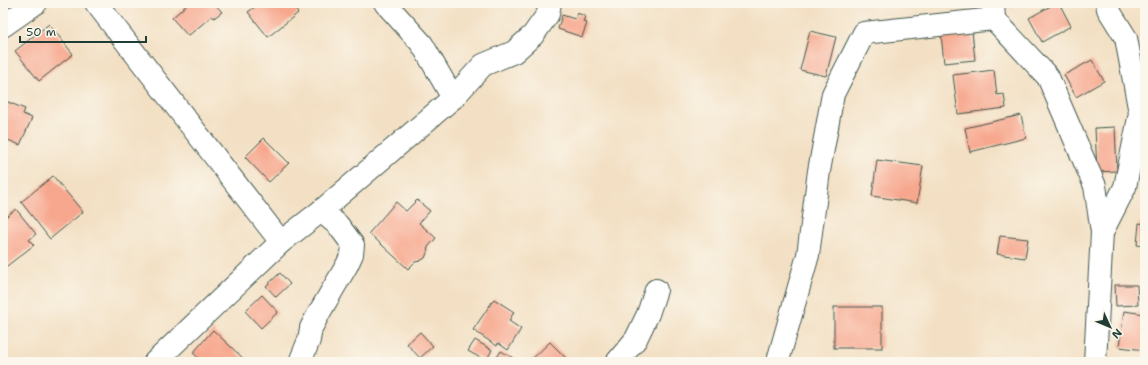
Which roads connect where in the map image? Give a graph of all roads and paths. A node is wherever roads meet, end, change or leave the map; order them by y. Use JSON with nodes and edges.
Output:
{"nodes":[{"id":1,"x":36,"y":3,"type":"edge"},
{"id":2,"x":96,"y":3,"type":"edge"},
{"id":3,"x":385,"y":3,"type":"edge"},
{"id":4,"x":550,"y":3,"type":"edge"},
{"id":5,"x":1107,"y":3,"type":"edge"},
{"id":6,"x":994,"y":11,"type":"edge"},
{"id":7,"x":3,"y":26,"type":"edge"},
{"id":8,"x":454,"y":98,"type":"junction"},
{"id":9,"x":321,"y":211,"type":"junction"},
{"id":10,"x":1102,"y":232,"type":"junction"},
{"id":11,"x":281,"y":242,"type":"junction"},
{"id":12,"x":656,"y":290,"type":"dead end"},
{"id":13,"x":155,"y":362,"type":"edge"},
{"id":14,"x":300,"y":362,"type":"edge"},
{"id":15,"x":617,"y":362,"type":"edge"},
{"id":16,"x":779,"y":362,"type":"edge"},
{"id":17,"x":1095,"y":362,"type":"edge"}],
"edges":[{"from":1,"to":7,"type":"street"},
{"from":2,"to":11,"type":"street"},
{"from":3,"to":8,"type":"street"},
{"from":4,"to":8,"type":"street"},
{"from":5,"to":10,"type":"street"},
{"from":6,"to":10,"type":"street"},
{"from":6,"to":16,"type":"street"},
{"from":8,"to":9,"type":"street"},
{"from":9,"to":11,"type":"street"},
{"from":9,"to":14,"type":"street"},
{"from":10,"to":17,"type":"street"},
{"from":11,"to":13,"type":"street"},
{"from":12,"to":15,"type":"street"}]}
